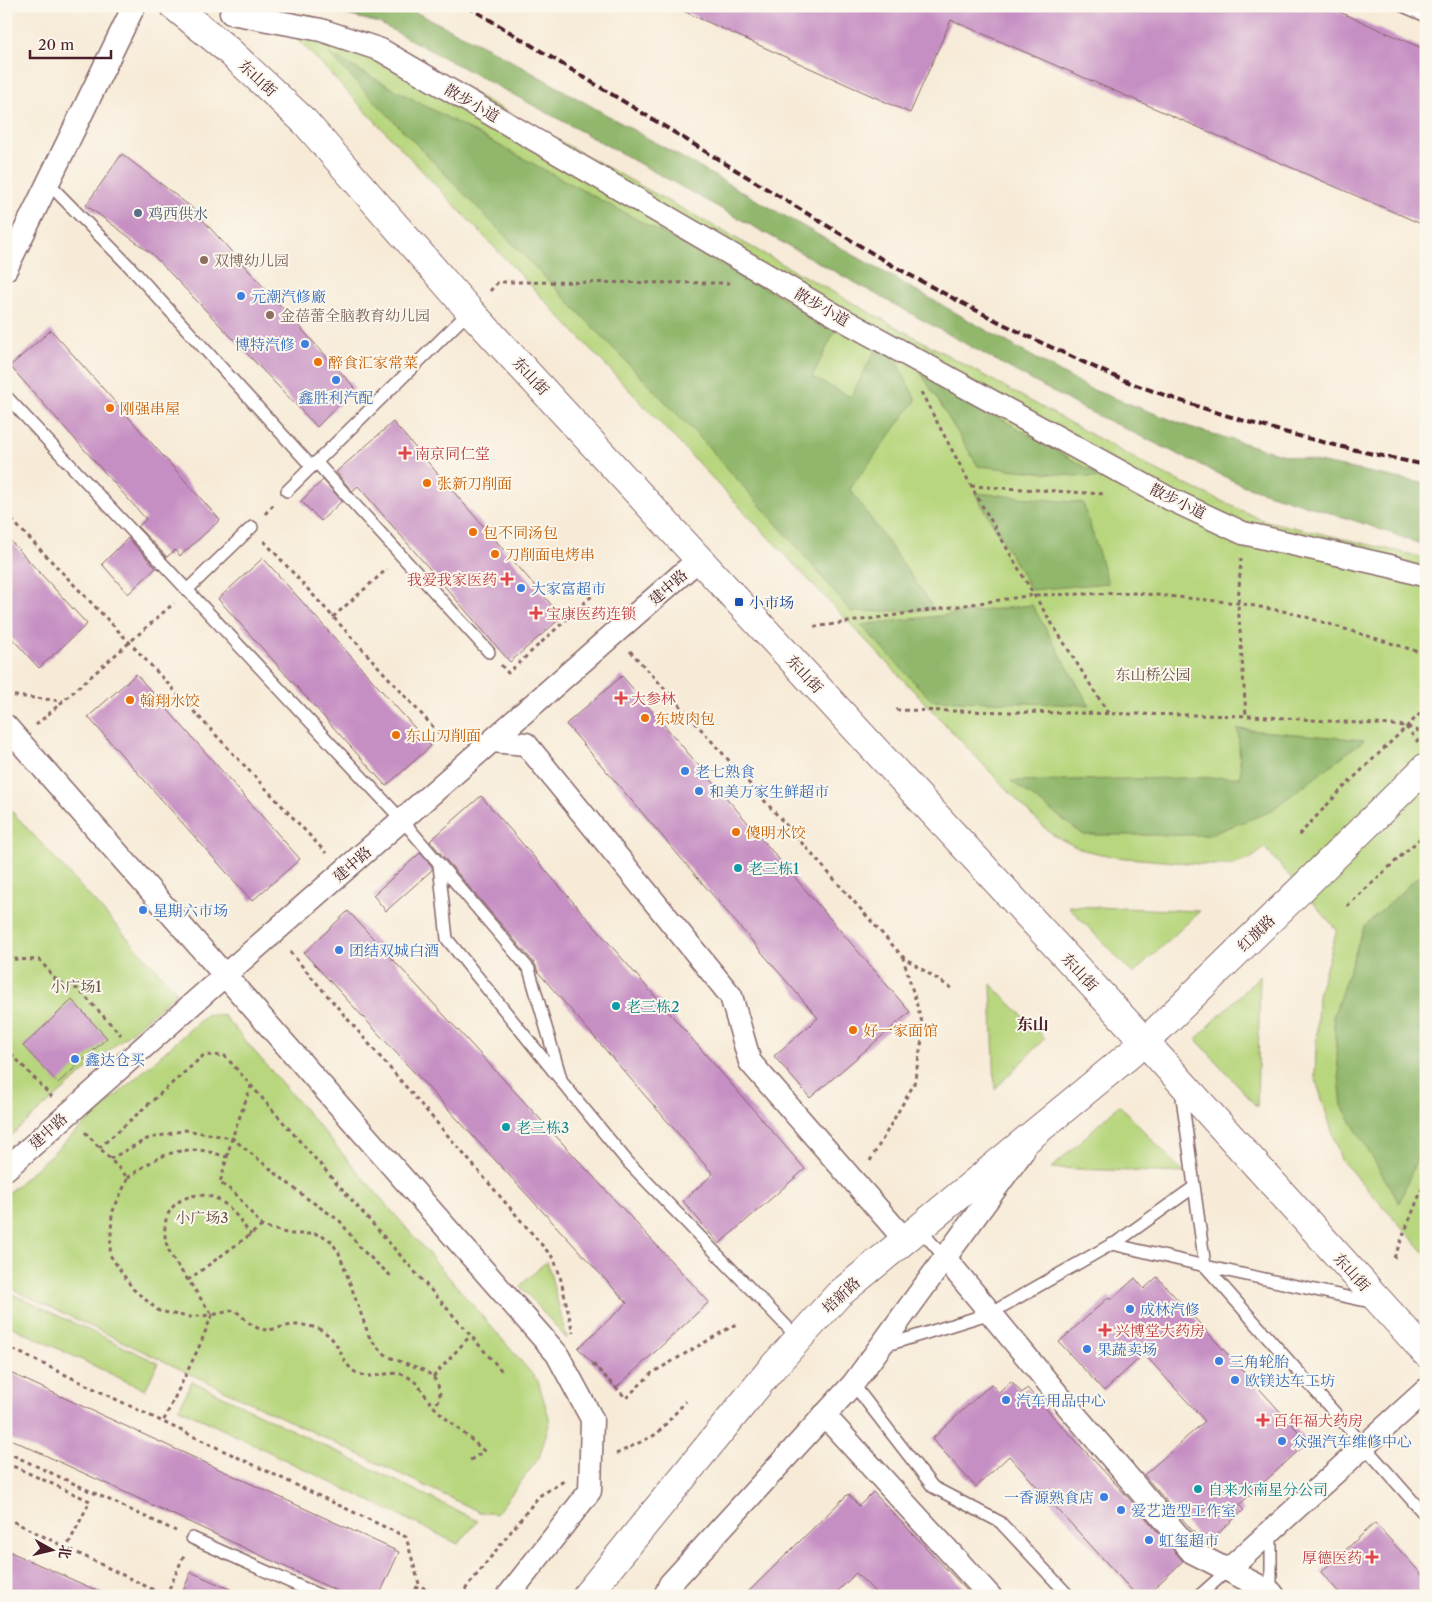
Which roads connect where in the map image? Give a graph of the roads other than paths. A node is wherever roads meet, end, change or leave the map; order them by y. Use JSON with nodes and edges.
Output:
{"nodes":[{"id":1,"x":134,"y":6,"type":"edge"},
{"id":2,"x":174,"y":6,"type":"edge"},
{"id":3,"x":1403,"y":6,"type":"edge"},
{"id":4,"x":231,"y":13,"type":"dead end"},
{"id":5,"x":1426,"y":16,"type":"edge"},
{"id":6,"x":48,"y":183,"type":"junction"},
{"id":7,"x":6,"y":269,"type":"edge"},
{"id":8,"x":470,"y":311,"type":"junction"},
{"id":9,"x":6,"y":396,"type":"edge"},
{"id":10,"x":314,"y":465,"type":"junction"},
{"id":11,"x":287,"y":492,"type":"dead end"},
{"id":12,"x":252,"y":527,"type":"dead end"},
{"id":13,"x":700,"y":560,"type":"junction"},
{"id":14,"x":1426,"y":576,"type":"edge"},
{"id":15,"x":187,"y":590,"type":"junction"},
{"id":16,"x":489,"y":652,"type":"dead end"},
{"id":17,"x":12,"y":733,"type":"edge"},
{"id":18,"x":492,"y":741,"type":"junction"},
{"id":19,"x":1423,"y":756,"type":"edge"},
{"id":20,"x":402,"y":820,"type":"junction"},
{"id":21,"x":439,"y":865,"type":"junction"},
{"id":22,"x":225,"y":975,"type":"junction"},
{"id":23,"x":1145,"y":1042,"type":"junction"},
{"id":24,"x":1180,"y":1080,"type":"junction"},
{"id":25,"x":562,"y":1082,"type":"junction"},
{"id":26,"x":1038,"y":1130,"type":"junction"},
{"id":27,"x":6,"y":1169,"type":"edge"},
{"id":28,"x":1194,"y":1188,"type":"junction"},
{"id":29,"x":912,"y":1234,"type":"junction"},
{"id":30,"x":1114,"y":1244,"type":"junction"},
{"id":31,"x":945,"y":1258,"type":"junction"},
{"id":32,"x":1205,"y":1266,"type":"junction"},
{"id":33,"x":1382,"y":1305,"type":"junction"},
{"id":34,"x":991,"y":1313,"type":"junction"},
{"id":35,"x":798,"y":1338,"type":"junction"},
{"id":36,"x":880,"y":1347,"type":"junction"},
{"id":37,"x":1426,"y":1353,"type":"edge"},
{"id":38,"x":853,"y":1384,"type":"junction"},
{"id":39,"x":1426,"y":1390,"type":"edge"},
{"id":40,"x":824,"y":1415,"type":"junction"},
{"id":41,"x":1363,"y":1446,"type":"junction"},
{"id":42,"x":1426,"y":1516,"type":"edge"},
{"id":43,"x":1271,"y":1531,"type":"junction"},
{"id":44,"x":192,"y":1538,"type":"road end"},
{"id":45,"x":1228,"y":1570,"type":"junction"},
{"id":46,"x":1272,"y":1594,"type":"edge"},
{"id":47,"x":321,"y":1596,"type":"edge"},
{"id":48,"x":508,"y":1596,"type":"edge"},
{"id":49,"x":586,"y":1596,"type":"edge"},
{"id":50,"x":665,"y":1596,"type":"edge"},
{"id":51,"x":990,"y":1596,"type":"edge"},
{"id":52,"x":1069,"y":1596,"type":"edge"},
{"id":53,"x":1199,"y":1596,"type":"edge"}],
"edges":[{"from":1,"to":6,"type":"street"},
{"from":2,"to":8,"type":"main road","name":"东山街"},
{"from":3,"to":5,"type":"lane"},
{"from":4,"to":14,"type":"street","name":"散步小道"},
{"from":6,"to":7,"type":"street"},
{"from":6,"to":10,"type":"lane"},
{"from":8,"to":10,"type":"lane"},
{"from":8,"to":13,"type":"main road","name":"东山街"},
{"from":9,"to":15,"type":"lane"},
{"from":10,"to":11,"type":"lane"},
{"from":10,"to":16,"type":"lane"},
{"from":12,"to":15,"type":"lane"},
{"from":13,"to":18,"type":"street","name":"建中路"},
{"from":13,"to":23,"type":"main road","name":"东山街"},
{"from":15,"to":20,"type":"lane"},
{"from":17,"to":22,"type":"street"},
{"from":18,"to":20,"type":"street","name":"建中路"},
{"from":18,"to":29,"type":"street"},
{"from":19,"to":23,"type":"main road","name":"红旗路"},
{"from":20,"to":21,"type":"lane"},
{"from":20,"to":22,"type":"street","name":"建中路"},
{"from":21,"to":25,"type":"lane"},
{"from":21,"to":25,"type":"lane"},
{"from":22,"to":27,"type":"street","name":"建中路"},
{"from":22,"to":48,"type":"street"},
{"from":23,"to":24,"type":"main road","name":"东山街"},
{"from":23,"to":26,"type":"main road","name":"培新路"},
{"from":24,"to":28,"type":"lane"},
{"from":24,"to":33,"type":"main road","name":"东山街"},
{"from":25,"to":35,"type":"lane"},
{"from":26,"to":29,"type":"main road","name":"培新路"},
{"from":26,"to":31,"type":"street"},
{"from":28,"to":30,"type":"lane"},
{"from":28,"to":32,"type":"lane"},
{"from":29,"to":31,"type":"lane"},
{"from":29,"to":35,"type":"main road","name":"培新路"},
{"from":30,"to":32,"type":"lane"},
{"from":30,"to":34,"type":"lane"},
{"from":31,"to":34,"type":"street"},
{"from":31,"to":36,"type":"street"},
{"from":32,"to":33,"type":"lane"},
{"from":32,"to":41,"type":"lane"},
{"from":33,"to":37,"type":"main road","name":"东山街"},
{"from":34,"to":36,"type":"lane"},
{"from":34,"to":45,"type":"street"},
{"from":35,"to":49,"type":"main road","name":"培新路"},
{"from":36,"to":38,"type":"street"},
{"from":38,"to":40,"type":"street"},
{"from":38,"to":52,"type":"lane"},
{"from":39,"to":41,"type":"street"},
{"from":40,"to":50,"type":"street"},
{"from":40,"to":51,"type":"street"},
{"from":41,"to":42,"type":"lane"},
{"from":41,"to":43,"type":"street"},
{"from":43,"to":45,"type":"street"},
{"from":43,"to":46,"type":"lane"},
{"from":44,"to":47,"type":"lane"},
{"from":45,"to":46,"type":"street"},
{"from":45,"to":53,"type":"lane"}]}
